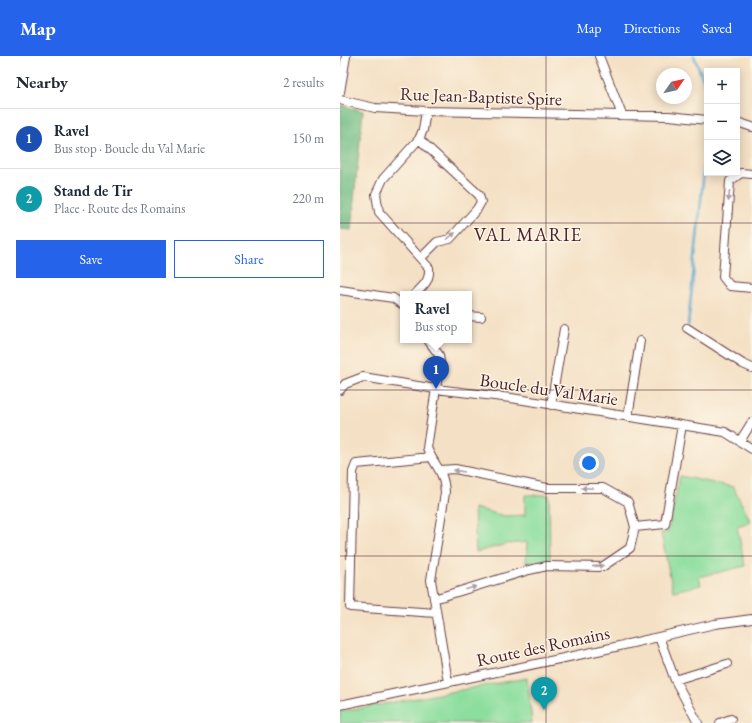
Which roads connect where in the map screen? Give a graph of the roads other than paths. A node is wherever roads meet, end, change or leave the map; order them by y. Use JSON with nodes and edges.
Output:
{"nodes":[{"id":1,"x":346,"y":56,"type":"edge"},
{"id":2,"x":599,"y":56,"type":"edge"},
{"id":3,"x":340,"y":92,"type":"edge"},
{"id":4,"x":340,"y":100,"type":"edge"},
{"id":5,"x":426,"y":111,"type":"junction"},
{"id":6,"x":622,"y":115,"type":"junction"},
{"id":7,"x":704,"y":120,"type":"edge"},
{"id":8,"x":740,"y":123,"type":"edge"},
{"id":9,"x":752,"y":127,"type":"edge"},
{"id":10,"x":419,"y":139,"type":"junction"},
{"id":11,"x":752,"y":174,"type":"edge"},
{"id":12,"x":421,"y":258,"type":"junction"},
{"id":13,"x":752,"y":288,"type":"edge"},
{"id":14,"x":340,"y":290,"type":"edge"},
{"id":15,"x":418,"y":291,"type":"edge"},
{"id":16,"x":400,"y":302,"type":"edge"},
{"id":17,"x":472,"y":316,"type":"edge"},
{"id":18,"x":481,"y":318,"type":"dead end"},
{"id":19,"x":687,"y":328,"type":"dead end"},
{"id":20,"x":564,"y":329,"type":"dead end"},
{"id":21,"x":640,"y":341,"type":"dead end"},
{"id":22,"x":430,"y":343,"type":"edge"},
{"id":23,"x":752,"y":368,"type":"edge"},
{"id":24,"x":436,"y":389,"type":"junction"},
{"id":25,"x":340,"y":390,"type":"edge"},
{"id":26,"x":552,"y":405,"type":"junction"},
{"id":27,"x":628,"y":417,"type":"junction"},
{"id":28,"x":752,"y":422,"type":"edge"},
{"id":29,"x":682,"y":425,"type":"junction"},
{"id":30,"x":740,"y":441,"type":"junction"},
{"id":31,"x":752,"y":449,"type":"edge"},
{"id":32,"x":431,"y":458,"type":"junction"},
{"id":33,"x":440,"y":470,"type":"junction"},
{"id":34,"x":635,"y":527,"type":"junction"},
{"id":35,"x":434,"y":599,"type":"junction"},
{"id":36,"x":436,"y":613,"type":"junction"},
{"id":37,"x":752,"y":619,"type":"edge"},
{"id":38,"x":659,"y":637,"type":"junction"},
{"id":39,"x":727,"y":664,"type":"dead end"},
{"id":40,"x":675,"y":680,"type":"junction"},
{"id":41,"x":448,"y":682,"type":"junction"},
{"id":42,"x":340,"y":705,"type":"edge"},
{"id":43,"x":731,"y":719,"type":"dead end"},
{"id":44,"x":698,"y":723,"type":"edge"},
{"id":45,"x":720,"y":723,"type":"edge"}],
"edges":[{"from":1,"to":3,"type":"street"},
{"from":2,"to":6,"type":"street"},
{"from":4,"to":5,"type":"street","name":"Rue Jean-Baptiste Spire"},
{"from":5,"to":6,"type":"street","name":"Rue Jean-Baptiste Spire"},
{"from":5,"to":10,"type":"street"},
{"from":6,"to":7,"type":"street","name":"Rue Jean-Baptiste Spire"},
{"from":8,"to":9,"type":"street"},
{"from":10,"to":12,"type":"street"},
{"from":12,"to":10,"type":"street","one_way":true},
{"from":11,"to":13,"type":"street","one_way":true},
{"from":12,"to":15,"type":"street"},
{"from":14,"to":16,"type":"street"},
{"from":17,"to":18,"type":"street"},
{"from":19,"to":23,"type":"street"},
{"from":20,"to":26,"type":"street"},
{"from":21,"to":27,"type":"street"},
{"from":22,"to":24,"type":"street"},
{"from":24,"to":25,"type":"street","name":"Boucle du Val Marie"},
{"from":24,"to":26,"type":"street","name":"Boucle du Val Marie"},
{"from":24,"to":32,"type":"street"},
{"from":26,"to":27,"type":"street","name":"Boucle du Val Marie"},
{"from":27,"to":29,"type":"street","name":"Boucle du Val Marie"},
{"from":28,"to":30,"type":"street"},
{"from":29,"to":30,"type":"street","name":"Boucle du Val Marie"},
{"from":29,"to":34,"type":"street"},
{"from":30,"to":31,"type":"street","name":"Boucle du Val Marie"},
{"from":32,"to":33,"type":"street"},
{"from":32,"to":36,"type":"street"},
{"from":34,"to":33,"type":"street","one_way":true},
{"from":33,"to":35,"type":"street"},
{"from":35,"to":34,"type":"street","one_way":true},
{"from":35,"to":36,"type":"street"},
{"from":36,"to":41,"type":"street"},
{"from":37,"to":38,"type":"street","name":"Route des Romains"},
{"from":38,"to":40,"type":"street"},
{"from":38,"to":41,"type":"street","name":"Route des Romains"},
{"from":39,"to":40,"type":"street"},
{"from":40,"to":44,"type":"street"},
{"from":41,"to":42,"type":"street","name":"Route des Romains"},
{"from":43,"to":45,"type":"street"}]}
